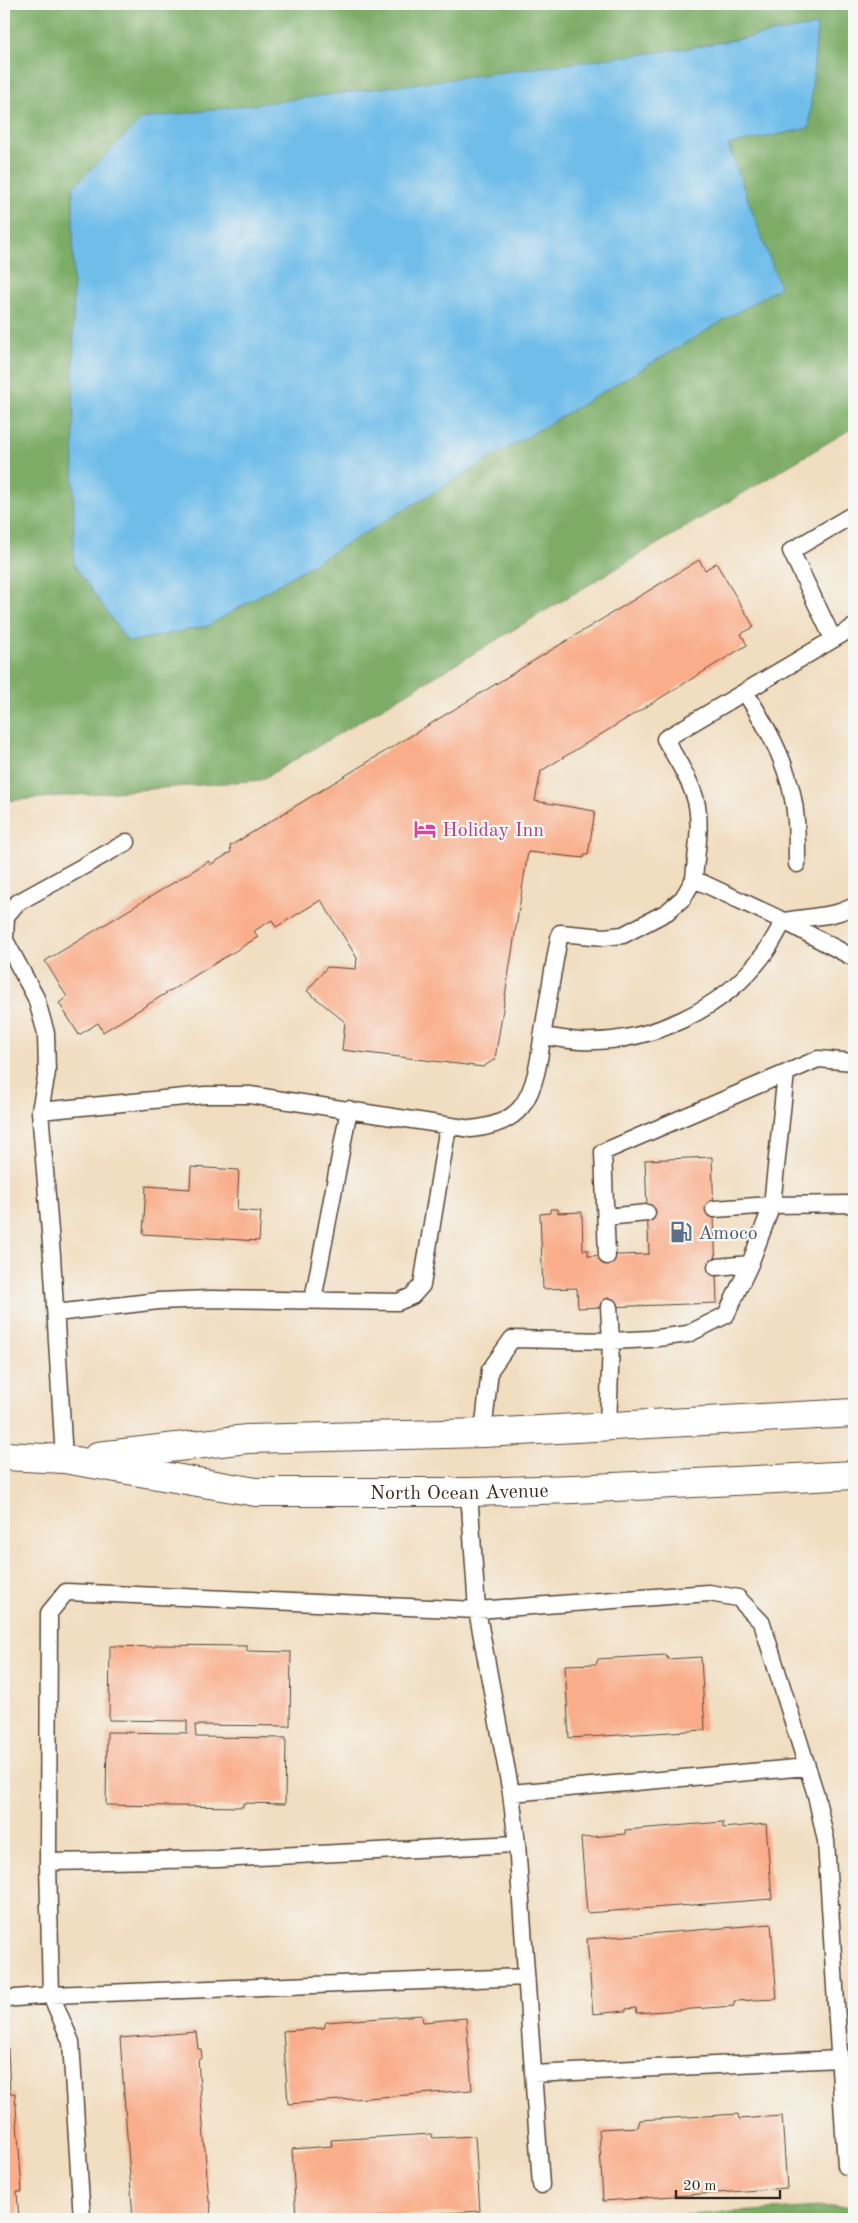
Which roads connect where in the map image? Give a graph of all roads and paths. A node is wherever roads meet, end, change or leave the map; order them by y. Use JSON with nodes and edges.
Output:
{"nodes":[{"id":1,"x":854,"y":514,"type":"edge"},
{"id":2,"x":854,"y":627,"type":"edge"},
{"id":3,"x":833,"y":639,"type":"junction"},
{"id":4,"x":745,"y":692,"type":"junction"},
{"id":5,"x":127,"y":842,"type":"dead end"},
{"id":6,"x":797,"y":864,"type":"dead end"},
{"id":7,"x":694,"y":879,"type":"junction"},
{"id":8,"x":854,"y":906,"type":"edge"},
{"id":9,"x":784,"y":921,"type":"junction"},
{"id":10,"x":854,"y":958,"type":"edge"},
{"id":11,"x":542,"y":1036,"type":"junction"},
{"id":12,"x":854,"y":1062,"type":"edge"},
{"id":13,"x":786,"y":1073,"type":"junction"},
{"id":14,"x":349,"y":1110,"type":"junction"},
{"id":15,"x":40,"y":1111,"type":"junction"},
{"id":16,"x":448,"y":1126,"type":"junction"},
{"id":17,"x":854,"y":1204,"type":"edge"},
{"id":18,"x":772,"y":1205,"type":"junction"},
{"id":19,"x":714,"y":1209,"type":"dead end"},
{"id":20,"x":647,"y":1213,"type":"dead end"},
{"id":21,"x":606,"y":1216,"type":"junction"},
{"id":22,"x":607,"y":1256,"type":"dead end"},
{"id":23,"x":750,"y":1264,"type":"junction"},
{"id":24,"x":716,"y":1266,"type":"dead end"},
{"id":25,"x":313,"y":1300,"type":"junction"},
{"id":26,"x":609,"y":1307,"type":"dead end"},
{"id":27,"x":56,"y":1314,"type":"junction"},
{"id":28,"x":611,"y":1341,"type":"junction"},
{"id":29,"x":854,"y":1412,"type":"edge"},
{"id":30,"x":608,"y":1427,"type":"junction"},
{"id":31,"x":483,"y":1433,"type":"junction"},
{"id":32,"x":4,"y":1456,"type":"edge"},
{"id":33,"x":64,"y":1459,"type":"junction"},
{"id":34,"x":854,"y":1474,"type":"edge"},
{"id":35,"x":469,"y":1492,"type":"junction"},
{"id":36,"x":478,"y":1610,"type":"junction"},
{"id":37,"x":807,"y":1767,"type":"junction"},
{"id":38,"x":511,"y":1793,"type":"junction"},
{"id":39,"x":517,"y":1844,"type":"junction"},
{"id":40,"x":48,"y":1862,"type":"junction"},
{"id":41,"x":526,"y":1977,"type":"junction"},
{"id":42,"x":51,"y":1995,"type":"junction"},
{"id":43,"x":4,"y":1999,"type":"edge"},
{"id":44,"x":839,"y":2059,"type":"junction"},
{"id":45,"x":533,"y":2074,"type":"junction"},
{"id":46,"x":846,"y":2166,"type":"dead end"},
{"id":47,"x":541,"y":2185,"type":"dead end"},
{"id":48,"x":82,"y":2219,"type":"edge"}],
"edges":[{"from":1,"to":3,"type":"lane"},
{"from":2,"to":3,"type":"lane"},
{"from":3,"to":4,"type":"lane"},
{"from":4,"to":6,"type":"lane"},
{"from":4,"to":7,"type":"lane"},
{"from":5,"to":15,"type":"lane"},
{"from":7,"to":9,"type":"lane"},
{"from":7,"to":11,"type":"lane"},
{"from":8,"to":9,"type":"lane"},
{"from":9,"to":10,"type":"lane"},
{"from":9,"to":11,"type":"lane"},
{"from":11,"to":16,"type":"lane"},
{"from":12,"to":13,"type":"lane"},
{"from":13,"to":18,"type":"lane"},
{"from":13,"to":21,"type":"lane"},
{"from":14,"to":15,"type":"lane"},
{"from":14,"to":16,"type":"lane"},
{"from":14,"to":25,"type":"lane"},
{"from":15,"to":27,"type":"lane"},
{"from":16,"to":25,"type":"lane"},
{"from":17,"to":18,"type":"lane"},
{"from":18,"to":19,"type":"lane"},
{"from":18,"to":23,"type":"lane"},
{"from":20,"to":21,"type":"lane"},
{"from":21,"to":22,"type":"lane"},
{"from":23,"to":24,"type":"lane"},
{"from":23,"to":28,"type":"lane"},
{"from":25,"to":27,"type":"lane"},
{"from":26,"to":28,"type":"lane"},
{"from":27,"to":33,"type":"lane"},
{"from":28,"to":30,"type":"lane"},
{"from":28,"to":31,"type":"lane"},
{"from":29,"to":30,"type":"main road","name":"North Ocean Avenue"},
{"from":30,"to":31,"type":"main road","name":"North Ocean Avenue"},
{"from":31,"to":33,"type":"main road","name":"North Ocean Avenue"},
{"from":32,"to":33,"type":"main road","name":"North Ocean Avenue"},
{"from":33,"to":35,"type":"main road","name":"North Ocean Avenue"},
{"from":34,"to":35,"type":"main road","name":"North Ocean Avenue"},
{"from":35,"to":36,"type":"lane"},
{"from":36,"to":37,"type":"lane"},
{"from":36,"to":38,"type":"lane"},
{"from":36,"to":40,"type":"lane"},
{"from":37,"to":38,"type":"lane"},
{"from":37,"to":44,"type":"lane"},
{"from":38,"to":39,"type":"lane"},
{"from":39,"to":40,"type":"lane"},
{"from":39,"to":41,"type":"lane"},
{"from":40,"to":42,"type":"lane"},
{"from":41,"to":42,"type":"lane"},
{"from":41,"to":45,"type":"lane"},
{"from":42,"to":43,"type":"lane"},
{"from":42,"to":48,"type":"lane"},
{"from":44,"to":45,"type":"lane"},
{"from":44,"to":46,"type":"lane"},
{"from":45,"to":47,"type":"lane"}]}
